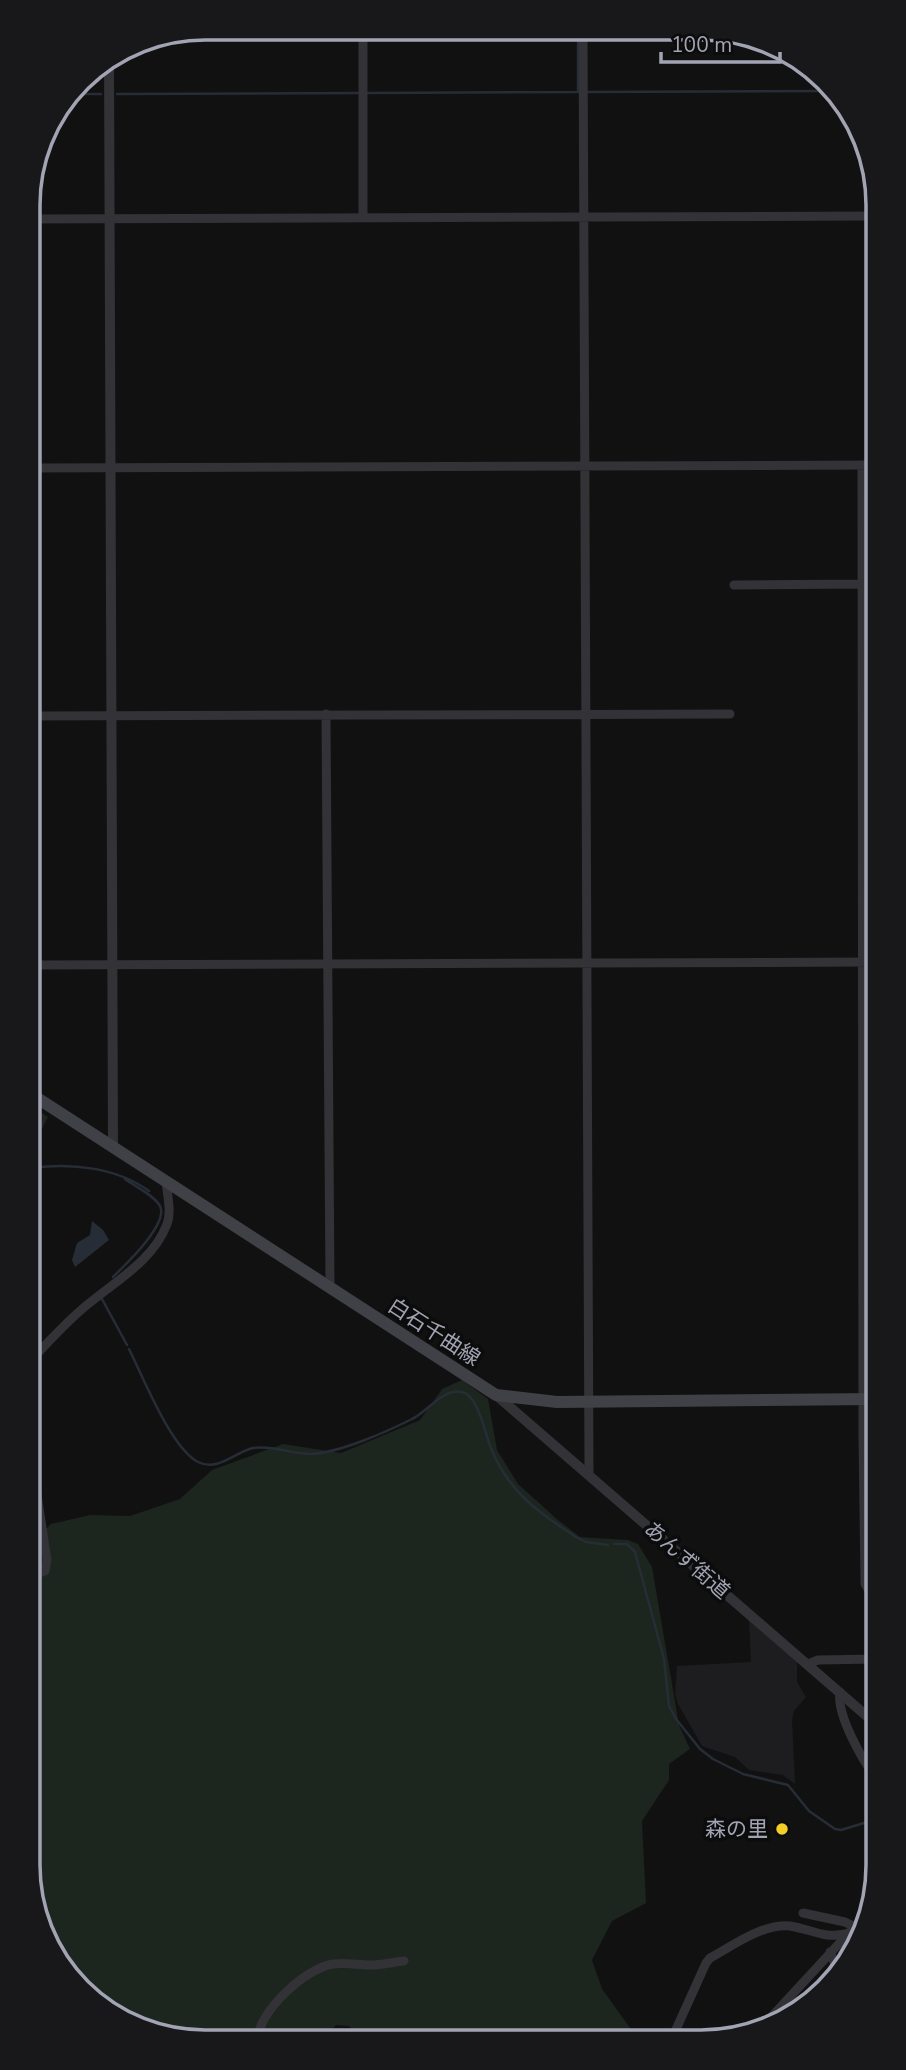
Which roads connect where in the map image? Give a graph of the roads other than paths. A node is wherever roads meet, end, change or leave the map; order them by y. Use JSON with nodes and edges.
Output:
{"nodes":[{"id":1,"x":583,"y":40,"type":"edge"},
{"id":2,"x":363,"y":41,"type":"edge"},
{"id":3,"x":109,"y":72,"type":"edge"},
{"id":4,"x":866,"y":216,"type":"edge"},
{"id":5,"x":584,"y":217,"type":"junction"},
{"id":6,"x":363,"y":218,"type":"junction"},
{"id":7,"x":41,"y":219,"type":"edge"},
{"id":8,"x":109,"y":219,"type":"junction"},
{"id":9,"x":862,"y":465,"type":"junction"},
{"id":10,"x":866,"y":465,"type":"edge"},
{"id":11,"x":585,"y":466,"type":"junction"},
{"id":12,"x":41,"y":468,"type":"edge"},
{"id":13,"x":110,"y":468,"type":"junction"},
{"id":14,"x":862,"y":584,"type":"junction"},
{"id":15,"x":734,"y":585,"type":"dead end"},
{"id":16,"x":326,"y":714,"type":"junction"},
{"id":17,"x":730,"y":714,"type":"dead end"},
{"id":18,"x":111,"y":715,"type":"junction"},
{"id":19,"x":586,"y":715,"type":"junction"},
{"id":20,"x":41,"y":716,"type":"edge"},
{"id":21,"x":587,"y":962,"type":"junction"},
{"id":22,"x":862,"y":962,"type":"junction"},
{"id":23,"x":866,"y":962,"type":"edge"},
{"id":24,"x":328,"y":963,"type":"junction"},
{"id":25,"x":113,"y":964,"type":"junction"},
{"id":26,"x":41,"y":965,"type":"edge"},
{"id":27,"x":40,"y":1099,"type":"edge"},
{"id":28,"x":113,"y":1146,"type":"junction"},
{"id":29,"x":865,"y":1150,"type":"edge"},
{"id":30,"x":166,"y":1181,"type":"junction"},
{"id":31,"x":331,"y":1287,"type":"junction"},
{"id":32,"x":40,"y":1351,"type":"edge"},
{"id":33,"x":496,"y":1395,"type":"junction"},
{"id":34,"x":865,"y":1399,"type":"edge"},
{"id":35,"x":589,"y":1401,"type":"junction"},
{"id":36,"x":589,"y":1474,"type":"junction"},
{"id":37,"x":40,"y":1516,"type":"edge"},
{"id":38,"x":40,"y":1573,"type":"edge"},
{"id":39,"x":865,"y":1659,"type":"edge"},
{"id":40,"x":808,"y":1664,"type":"junction"},
{"id":41,"x":840,"y":1692,"type":"junction"},
{"id":42,"x":865,"y":1714,"type":"edge"},
{"id":43,"x":865,"y":1762,"type":"edge"},
{"id":44,"x":803,"y":1913,"type":"dead end"},
{"id":45,"x":852,"y":1930,"type":"edge"},
{"id":46,"x":853,"y":1930,"type":"edge"},
{"id":47,"x":851,"y":1932,"type":"edge"},
{"id":48,"x":830,"y":1952,"type":"junction"},
{"id":49,"x":404,"y":1961,"type":"dead end"},
{"id":50,"x":834,"y":1962,"type":"edge"},
{"id":51,"x":776,"y":2012,"type":"edge"},
{"id":52,"x":258,"y":2030,"type":"edge"},
{"id":53,"x":676,"y":2030,"type":"edge"}],
"edges":[{"from":1,"to":5,"type":"street"},
{"from":2,"to":6,"type":"street"},
{"from":3,"to":8,"type":"street"},
{"from":4,"to":5,"type":"street"},
{"from":5,"to":6,"type":"street"},
{"from":5,"to":11,"type":"street"},
{"from":6,"to":8,"type":"street"},
{"from":7,"to":8,"type":"street"},
{"from":8,"to":13,"type":"street"},
{"from":9,"to":10,"type":"street"},
{"from":9,"to":11,"type":"street"},
{"from":9,"to":14,"type":"street"},
{"from":11,"to":13,"type":"street"},
{"from":11,"to":19,"type":"street"},
{"from":12,"to":13,"type":"street"},
{"from":13,"to":18,"type":"street"},
{"from":14,"to":15,"type":"street"},
{"from":14,"to":22,"type":"street"},
{"from":16,"to":18,"type":"street"},
{"from":16,"to":19,"type":"street"},
{"from":16,"to":24,"type":"street"},
{"from":17,"to":19,"type":"street"},
{"from":18,"to":20,"type":"street"},
{"from":18,"to":25,"type":"street"},
{"from":19,"to":21,"type":"street"},
{"from":21,"to":22,"type":"street"},
{"from":21,"to":24,"type":"street"},
{"from":21,"to":35,"type":"street"},
{"from":22,"to":23,"type":"street"},
{"from":22,"to":29,"type":"street"},
{"from":24,"to":25,"type":"street"},
{"from":24,"to":31,"type":"street"},
{"from":25,"to":26,"type":"street"},
{"from":25,"to":28,"type":"street"},
{"from":27,"to":28,"type":"main road","name":"白石千曲線"},
{"from":28,"to":30,"type":"main road","name":"白石千曲線"},
{"from":30,"to":31,"type":"main road","name":"白石千曲線"},
{"from":30,"to":32,"type":"street"},
{"from":31,"to":33,"type":"main road","name":"白石千曲線"},
{"from":33,"to":35,"type":"main road","name":"白石千曲線"},
{"from":33,"to":36,"type":"street","name":"あんず街道"},
{"from":34,"to":35,"type":"main road","name":"白石千曲線"},
{"from":35,"to":36,"type":"street"},
{"from":36,"to":40,"type":"street","name":"あんず街道"},
{"from":37,"to":38,"type":"street"},
{"from":39,"to":40,"type":"street"},
{"from":40,"to":41,"type":"street","name":"あんず街道"},
{"from":41,"to":42,"type":"street","name":"あんず街道"},
{"from":41,"to":43,"type":"street"},
{"from":44,"to":46,"type":"street"},
{"from":45,"to":53,"type":"street"},
{"from":47,"to":48,"type":"street"},
{"from":48,"to":50,"type":"street"},
{"from":48,"to":51,"type":"street"},
{"from":49,"to":52,"type":"street"}]}
